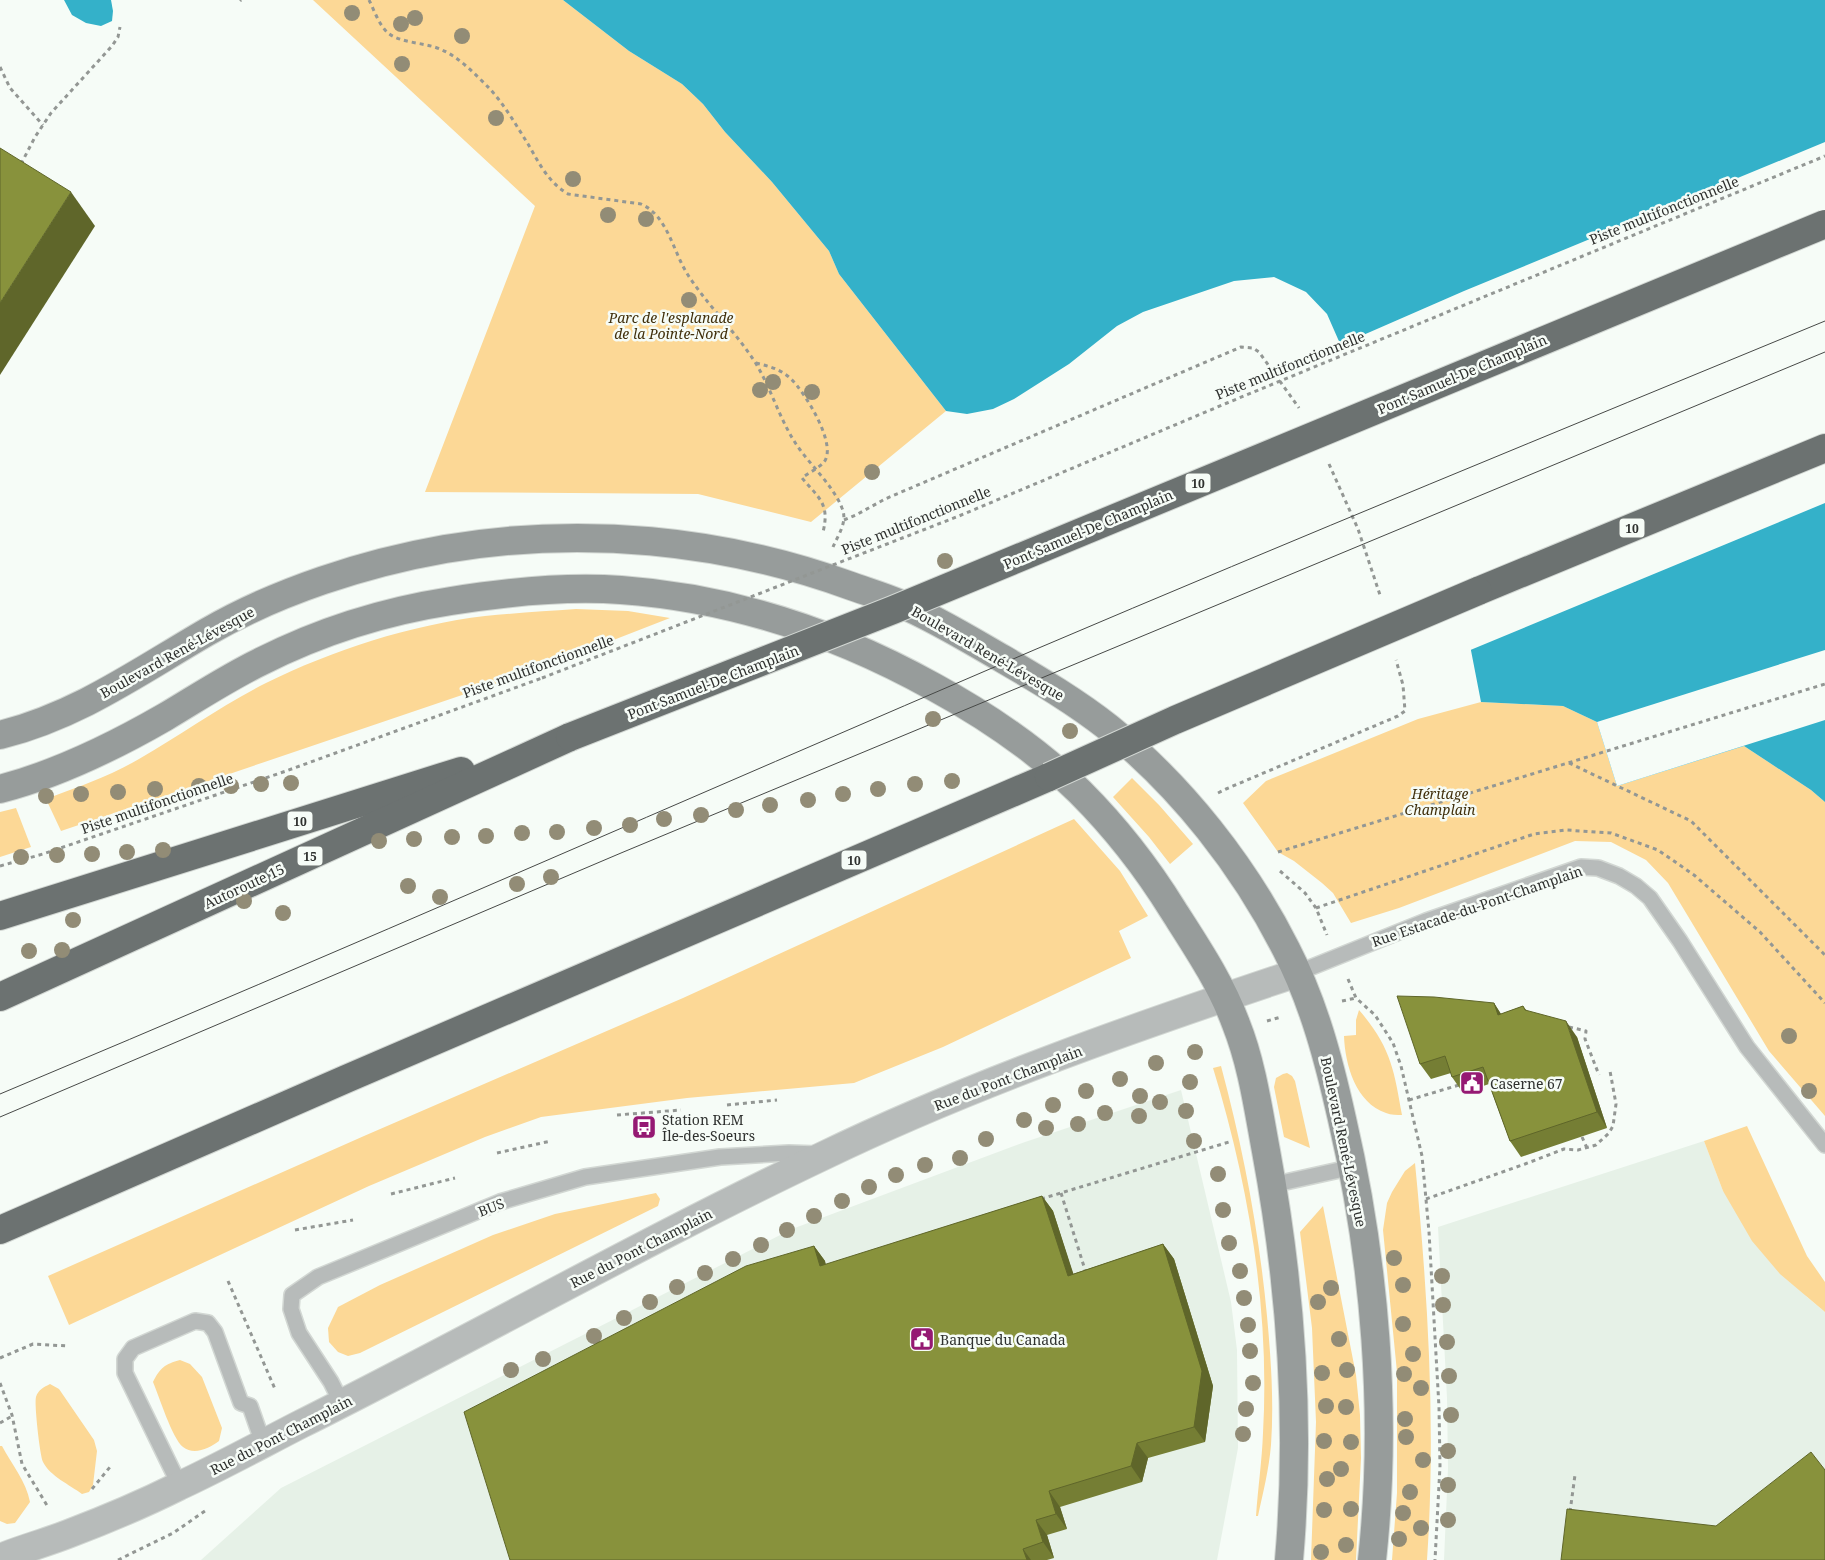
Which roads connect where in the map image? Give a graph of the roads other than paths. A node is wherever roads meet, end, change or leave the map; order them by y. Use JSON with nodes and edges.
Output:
{"nodes":[{"id":1,"x":1825,"y":224,"type":"edge"},
{"id":2,"x":1825,"y":448,"type":"edge"},
{"id":3,"x":0,"y":736,"type":"edge"},
{"id":4,"x":570,"y":737,"type":"junction"},
{"id":5,"x":0,"y":789,"type":"edge"},
{"id":6,"x":0,"y":916,"type":"edge"},
{"id":7,"x":1297,"y":973,"type":"junction"},
{"id":8,"x":0,"y":997,"type":"edge"},
{"id":9,"x":1225,"y":997,"type":"junction"},
{"id":10,"x":1825,"y":1145,"type":"edge"},
{"id":11,"x":824,"y":1155,"type":"junction"},
{"id":12,"x":1352,"y":1167,"type":"junction"},
{"id":13,"x":1272,"y":1186,"type":"junction"},
{"id":14,"x":0,"y":1230,"type":"edge"},
{"id":15,"x":342,"y":1404,"type":"junction"},
{"id":16,"x":263,"y":1443,"type":"junction"},
{"id":17,"x":180,"y":1486,"type":"junction"},
{"id":18,"x":0,"y":1558,"type":"edge"},
{"id":19,"x":1289,"y":1560,"type":"edge"},
{"id":20,"x":1372,"y":1560,"type":"edge"}],
"edges":[{"from":1,"to":4,"type":"highway","name":"Pont Samuel-De Champlain","number":"10","bridge":true},
{"from":2,"to":14,"type":"highway","number":"10","bridge":true},
{"from":3,"to":7,"type":"street","name":"Boulevard René-Lévesque"},
{"from":4,"to":6,"type":"highway","number":"10"},
{"from":4,"to":8,"type":"highway","name":"Autoroute 15","number":"15"},
{"from":5,"to":9,"type":"street"},
{"from":7,"to":9,"type":"street","name":"Rue du Pont Champlain"},
{"from":7,"to":10,"type":"lane","name":"Rue Estacade-du-Pont-Champlain"},
{"from":7,"to":12,"type":"street","name":"Boulevard René-Lévesque"},
{"from":9,"to":11,"type":"street","name":"Rue du Pont Champlain"},
{"from":9,"to":13,"type":"street"},
{"from":11,"to":15,"type":"street","name":"Rue du Pont Champlain"},
{"from":11,"to":15,"type":"lane","name":"BUS"},
{"from":12,"to":13,"type":"lane"},
{"from":12,"to":20,"type":"street","name":"Boulevard René-Lévesque"},
{"from":13,"to":19,"type":"street"},
{"from":15,"to":16,"type":"street","name":"Rue du Pont Champlain"},
{"from":16,"to":17,"type":"street","name":"Rue du Pont Champlain"},
{"from":16,"to":17,"type":"lane"},
{"from":17,"to":18,"type":"street","name":"Rue du Pont Champlain"}]}
